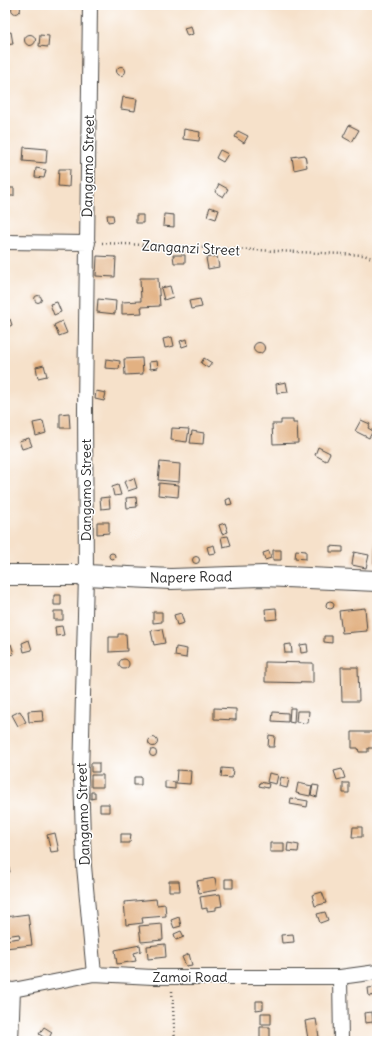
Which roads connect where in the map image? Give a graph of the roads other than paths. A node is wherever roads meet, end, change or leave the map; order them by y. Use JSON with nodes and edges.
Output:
{"nodes":[{"id":1,"x":90,"y":5,"type":"edge"},
{"id":2,"x":5,"y":242,"type":"edge"},
{"id":3,"x":88,"y":243,"type":"junction"},
{"id":4,"x":5,"y":575,"type":"edge"},
{"id":5,"x":86,"y":575,"type":"junction"},
{"id":6,"x":377,"y":581,"type":"edge"},
{"id":7,"x":377,"y":972,"type":"edge"},
{"id":8,"x":94,"y":974,"type":"junction"},
{"id":9,"x":340,"y":977,"type":"junction"},
{"id":10,"x":9,"y":990,"type":"edge"},
{"id":11,"x":11,"y":1041,"type":"edge"},
{"id":12,"x":341,"y":1041,"type":"edge"}],
"edges":[{"from":1,"to":3,"type":"street","name":"Dangamo Street"},
{"from":2,"to":3,"type":"street"},
{"from":3,"to":5,"type":"street","name":"Dangamo Street"},
{"from":4,"to":5,"type":"street","name":"Napere Road"},
{"from":5,"to":6,"type":"street","name":"Napere Road"},
{"from":5,"to":8,"type":"street","name":"Dangamo Street"},
{"from":7,"to":9,"type":"street","name":"Zamoi Road"},
{"from":8,"to":9,"type":"street","name":"Zamoi Road"},
{"from":8,"to":10,"type":"street","name":"Zamoi Road"},
{"from":9,"to":12,"type":"street"},
{"from":10,"to":11,"type":"street"}]}
